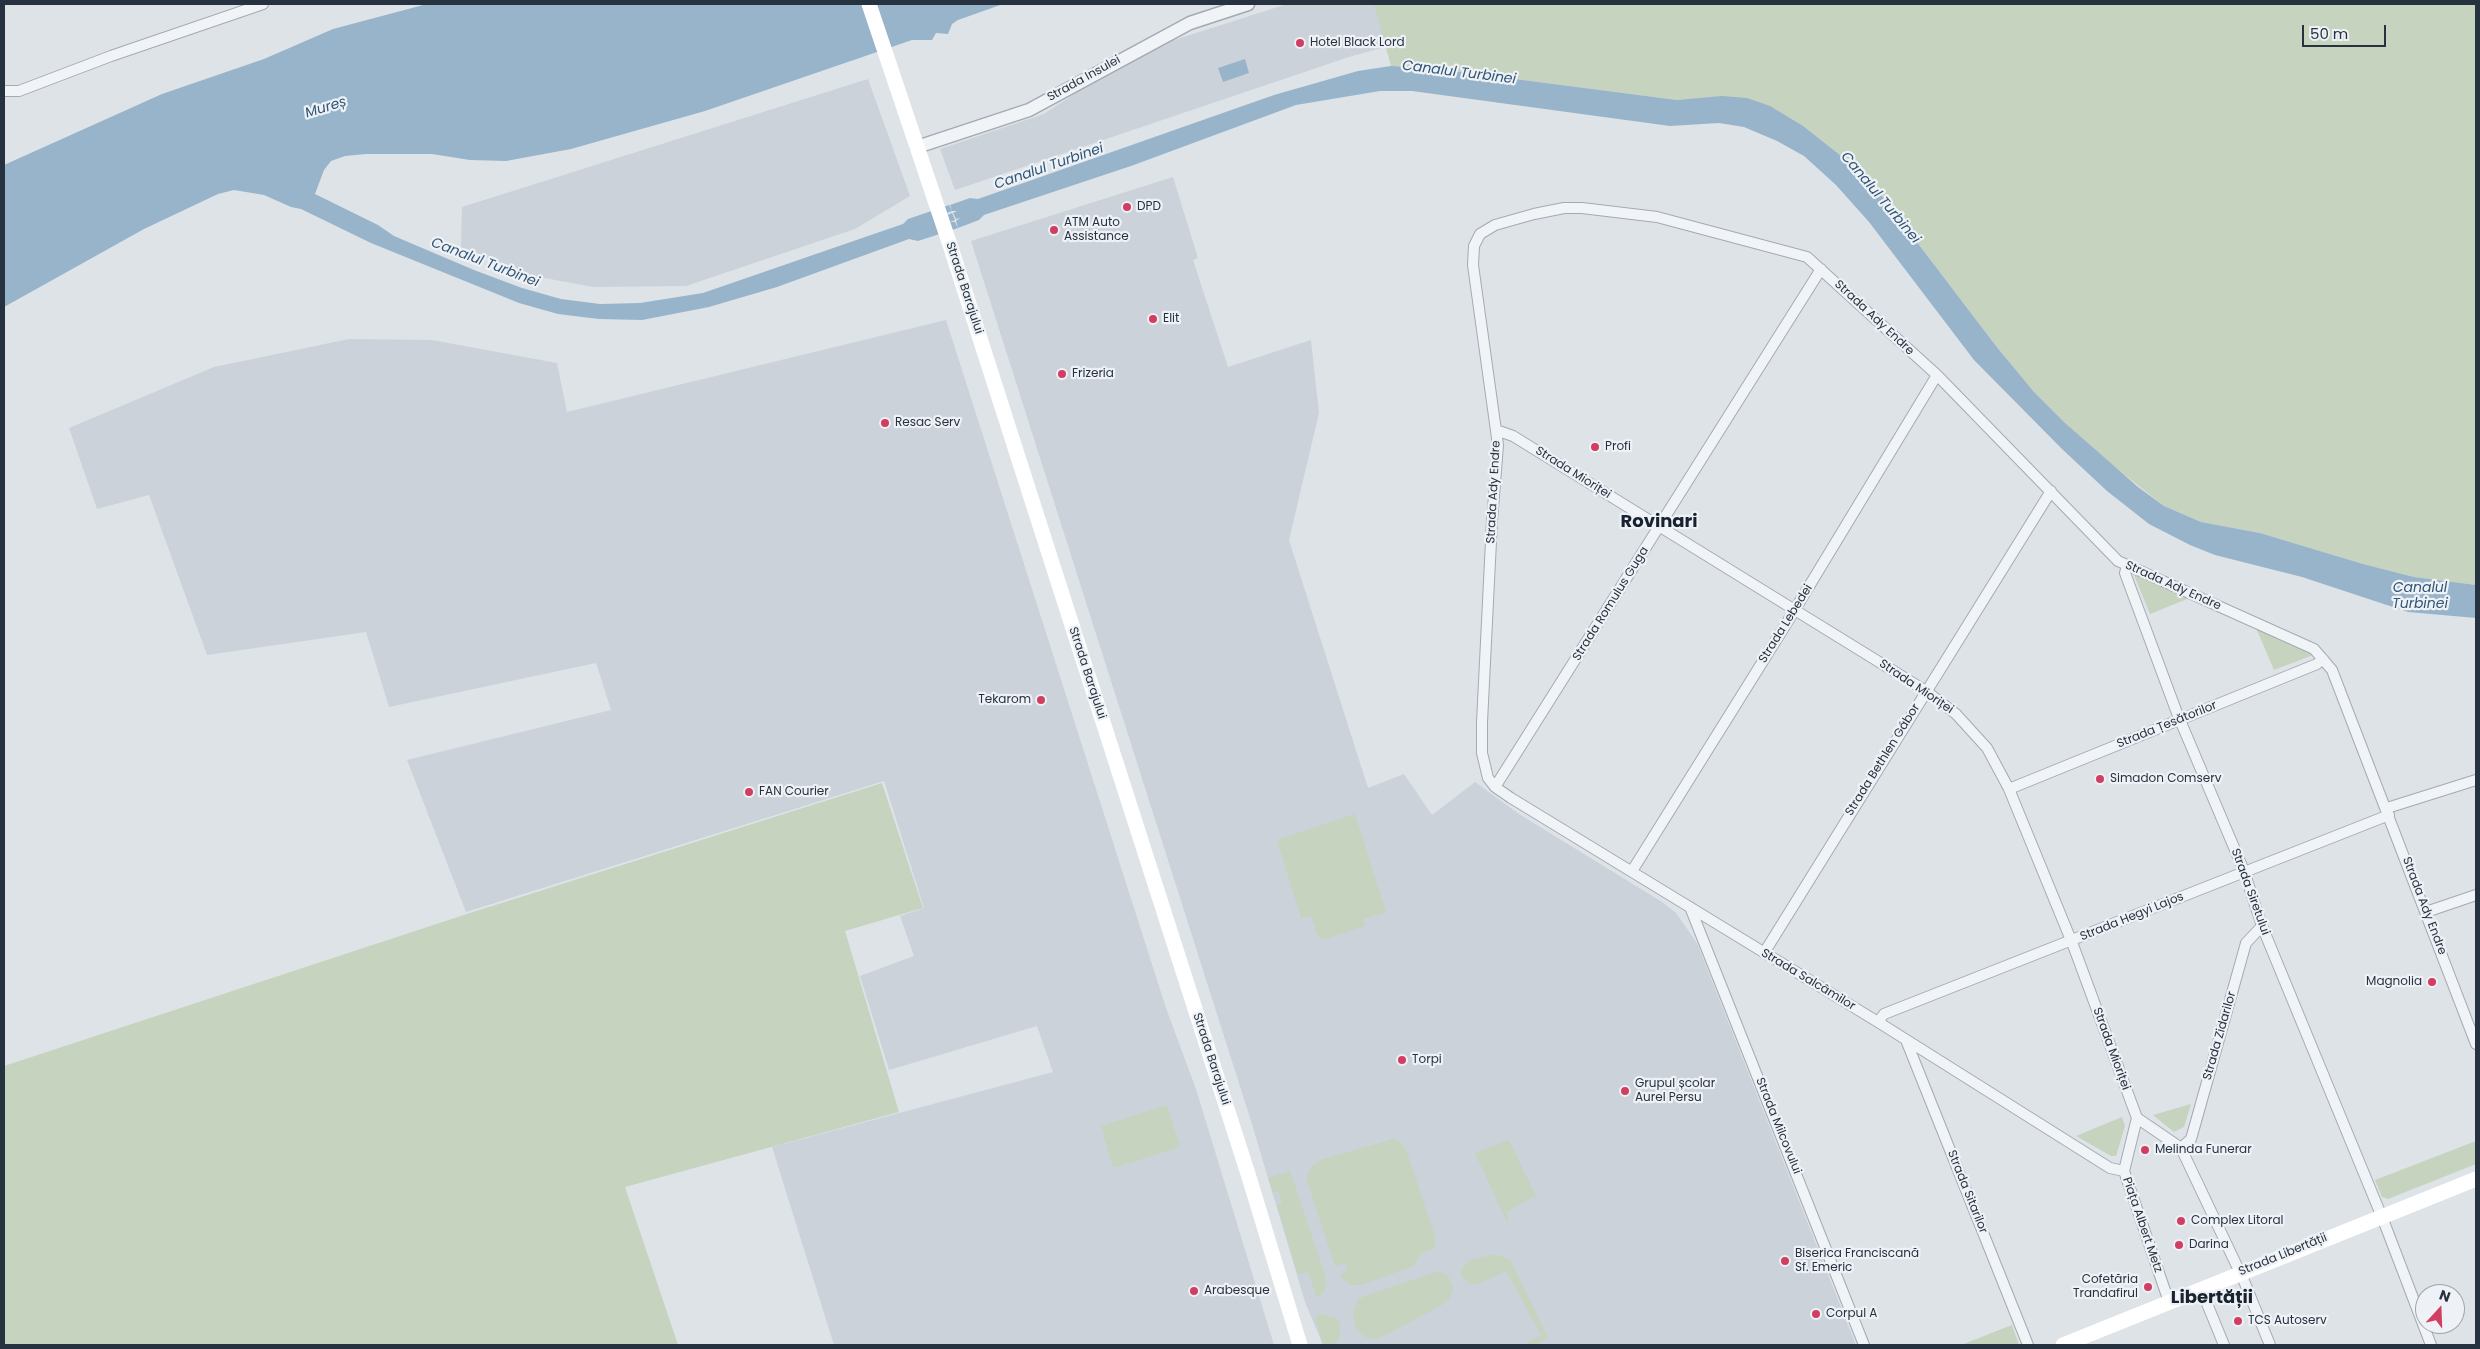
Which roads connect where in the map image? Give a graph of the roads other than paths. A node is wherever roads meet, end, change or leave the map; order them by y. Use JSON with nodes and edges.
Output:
{"nodes":[{"id":1,"x":263,"y":4,"type":"edge"},
{"id":2,"x":869,"y":4,"type":"edge"},
{"id":3,"x":1248,"y":4,"type":"edge"},
{"id":4,"x":4,"y":91,"type":"edge"},
{"id":5,"x":917,"y":147,"type":"junction"},
{"id":6,"x":1821,"y":269,"type":"junction"},
{"id":7,"x":1937,"y":375,"type":"junction"},
{"id":8,"x":1496,"y":430,"type":"junction"},
{"id":9,"x":2051,"y":491,"type":"junction"},
{"id":10,"x":1660,"y":527,"type":"junction"},
{"id":11,"x":2127,"y":566,"type":"junction"},
{"id":12,"x":1795,"y":610,"type":"junction"},
{"id":13,"x":2323,"y":659,"type":"junction"},
{"id":14,"x":1926,"y":691,"type":"junction"},
{"id":15,"x":2180,"y":720,"type":"junction"},
{"id":16,"x":2476,"y":780,"type":"edge"},
{"id":17,"x":1494,"y":786,"type":"junction"},
{"id":18,"x":2009,"y":789,"type":"junction"},
{"id":19,"x":2388,"y":811,"type":"junction"},
{"id":20,"x":1632,"y":871,"type":"junction"},
{"id":21,"x":2244,"y":871,"type":"junction"},
{"id":22,"x":2476,"y":895,"type":"edge"},
{"id":23,"x":1690,"y":906,"type":"junction"},
{"id":24,"x":2426,"y":912,"type":"junction"},
{"id":25,"x":2262,"y":926,"type":"junction"},
{"id":26,"x":2071,"y":942,"type":"junction"},
{"id":27,"x":1764,"y":953,"type":"junction"},
{"id":28,"x":1878,"y":1022,"type":"junction"},
{"id":29,"x":1906,"y":1040,"type":"junction"},
{"id":30,"x":2476,"y":1044,"type":"edge"},
{"id":31,"x":2137,"y":1118,"type":"junction"},
{"id":32,"x":2182,"y":1148,"type":"junction"},
{"id":33,"x":2124,"y":1171,"type":"junction"},
{"id":34,"x":2476,"y":1179,"type":"edge"},
{"id":35,"x":2382,"y":1216,"type":"junction"},
{"id":36,"x":2239,"y":1273,"type":"junction"},
{"id":37,"x":2201,"y":1288,"type":"junction"},
{"id":38,"x":2169,"y":1302,"type":"junction"},
{"id":39,"x":1300,"y":1345,"type":"edge"},
{"id":40,"x":1864,"y":1345,"type":"edge"},
{"id":41,"x":2028,"y":1345,"type":"edge"},
{"id":42,"x":2063,"y":1345,"type":"edge"},
{"id":43,"x":2224,"y":1345,"type":"edge"},
{"id":44,"x":2270,"y":1345,"type":"edge"},
{"id":45,"x":2431,"y":1345,"type":"edge"}],
"edges":[{"from":1,"to":4,"type":"street"},
{"from":2,"to":5,"type":"main road","name":"Strada Barajului"},
{"from":3,"to":5,"type":"street","name":"Strada Insulei"},
{"from":5,"to":39,"type":"main road","name":"Strada Barajului"},
{"from":6,"to":7,"type":"street","name":"Strada Ady Endre"},
{"from":6,"to":8,"type":"street","name":"Strada Ady Endre"},
{"from":6,"to":10,"type":"street","name":"Strada Romulus Guga"},
{"from":7,"to":9,"type":"street","name":"Strada Ady Endre"},
{"from":7,"to":12,"type":"street","name":"Strada Lebedei"},
{"from":8,"to":10,"type":"street","name":"Strada Mioriței"},
{"from":8,"to":17,"type":"street","name":"Strada Ady Endre"},
{"from":9,"to":11,"type":"street","name":"Strada Ady Endre"},
{"from":9,"to":14,"type":"street","name":"Strada Bethlen Gábor"},
{"from":10,"to":12,"type":"street","name":"Strada Mioriței"},
{"from":10,"to":17,"type":"street","name":"Strada Romulus Guga"},
{"from":11,"to":13,"type":"street","name":"Strada Ady Endre"},
{"from":11,"to":15,"type":"street","name":"Strada Siretului"},
{"from":12,"to":14,"type":"street","name":"Strada Mioriței"},
{"from":12,"to":20,"type":"street","name":"Strada Lebedei"},
{"from":13,"to":15,"type":"street","name":"Strada Țesătorilor"},
{"from":13,"to":19,"type":"street","name":"Strada Ady Endre"},
{"from":14,"to":18,"type":"street","name":"Strada Mioriței"},
{"from":14,"to":27,"type":"street","name":"Strada Bethlen Gábor"},
{"from":15,"to":18,"type":"street","name":"Strada Țesătorilor"},
{"from":15,"to":21,"type":"street","name":"Strada Siretului"},
{"from":16,"to":19,"type":"street","name":"Strada Hegyi Lajos"},
{"from":17,"to":20,"type":"street","name":"Strada Salcâmilor"},
{"from":18,"to":26,"type":"street","name":"Strada Mioriței"},
{"from":19,"to":21,"type":"street","name":"Strada Hegyi Lajos"},
{"from":19,"to":24,"type":"street","name":"Strada Ady Endre"},
{"from":20,"to":23,"type":"street","name":"Strada Salcâmilor"},
{"from":21,"to":25,"type":"street","name":"Strada Siretului"},
{"from":21,"to":26,"type":"street","name":"Strada Hegyi Lajos"},
{"from":22,"to":24,"type":"street"},
{"from":23,"to":27,"type":"street","name":"Strada Salcâmilor"},
{"from":23,"to":40,"type":"street","name":"Strada Milcovului"},
{"from":24,"to":30,"type":"street","name":"Strada Ady Endre"},
{"from":25,"to":32,"type":"street","name":"Strada Zidarilor"},
{"from":25,"to":35,"type":"street","name":"Strada Siretului"},
{"from":26,"to":28,"type":"street","name":"Strada Hegyi Lajos"},
{"from":26,"to":31,"type":"street","name":"Strada Mioriței"},
{"from":27,"to":28,"type":"street","name":"Strada Salcâmilor"},
{"from":28,"to":29,"type":"street","name":"Strada Salcâmilor"},
{"from":29,"to":33,"type":"street","name":"Strada Salcâmilor"},
{"from":29,"to":41,"type":"street","name":"Strada Sitarilor"},
{"from":31,"to":32,"type":"street"},
{"from":31,"to":33,"type":"street","name":"Piața Albert Metz"},
{"from":32,"to":36,"type":"street"},
{"from":33,"to":38,"type":"street","name":"Piața Albert Metz"},
{"from":34,"to":35,"type":"main road","name":"Strada Libertății"},
{"from":35,"to":36,"type":"main road","name":"Strada Libertății"},
{"from":35,"to":45,"type":"street","name":"Strada Siretului"},
{"from":36,"to":37,"type":"main road","name":"Strada Libertății"},
{"from":36,"to":44,"type":"street"},
{"from":37,"to":38,"type":"main road","name":"Strada Libertății"},
{"from":37,"to":43,"type":"street"},
{"from":38,"to":42,"type":"main road","name":"Strada Libertății"}]}
